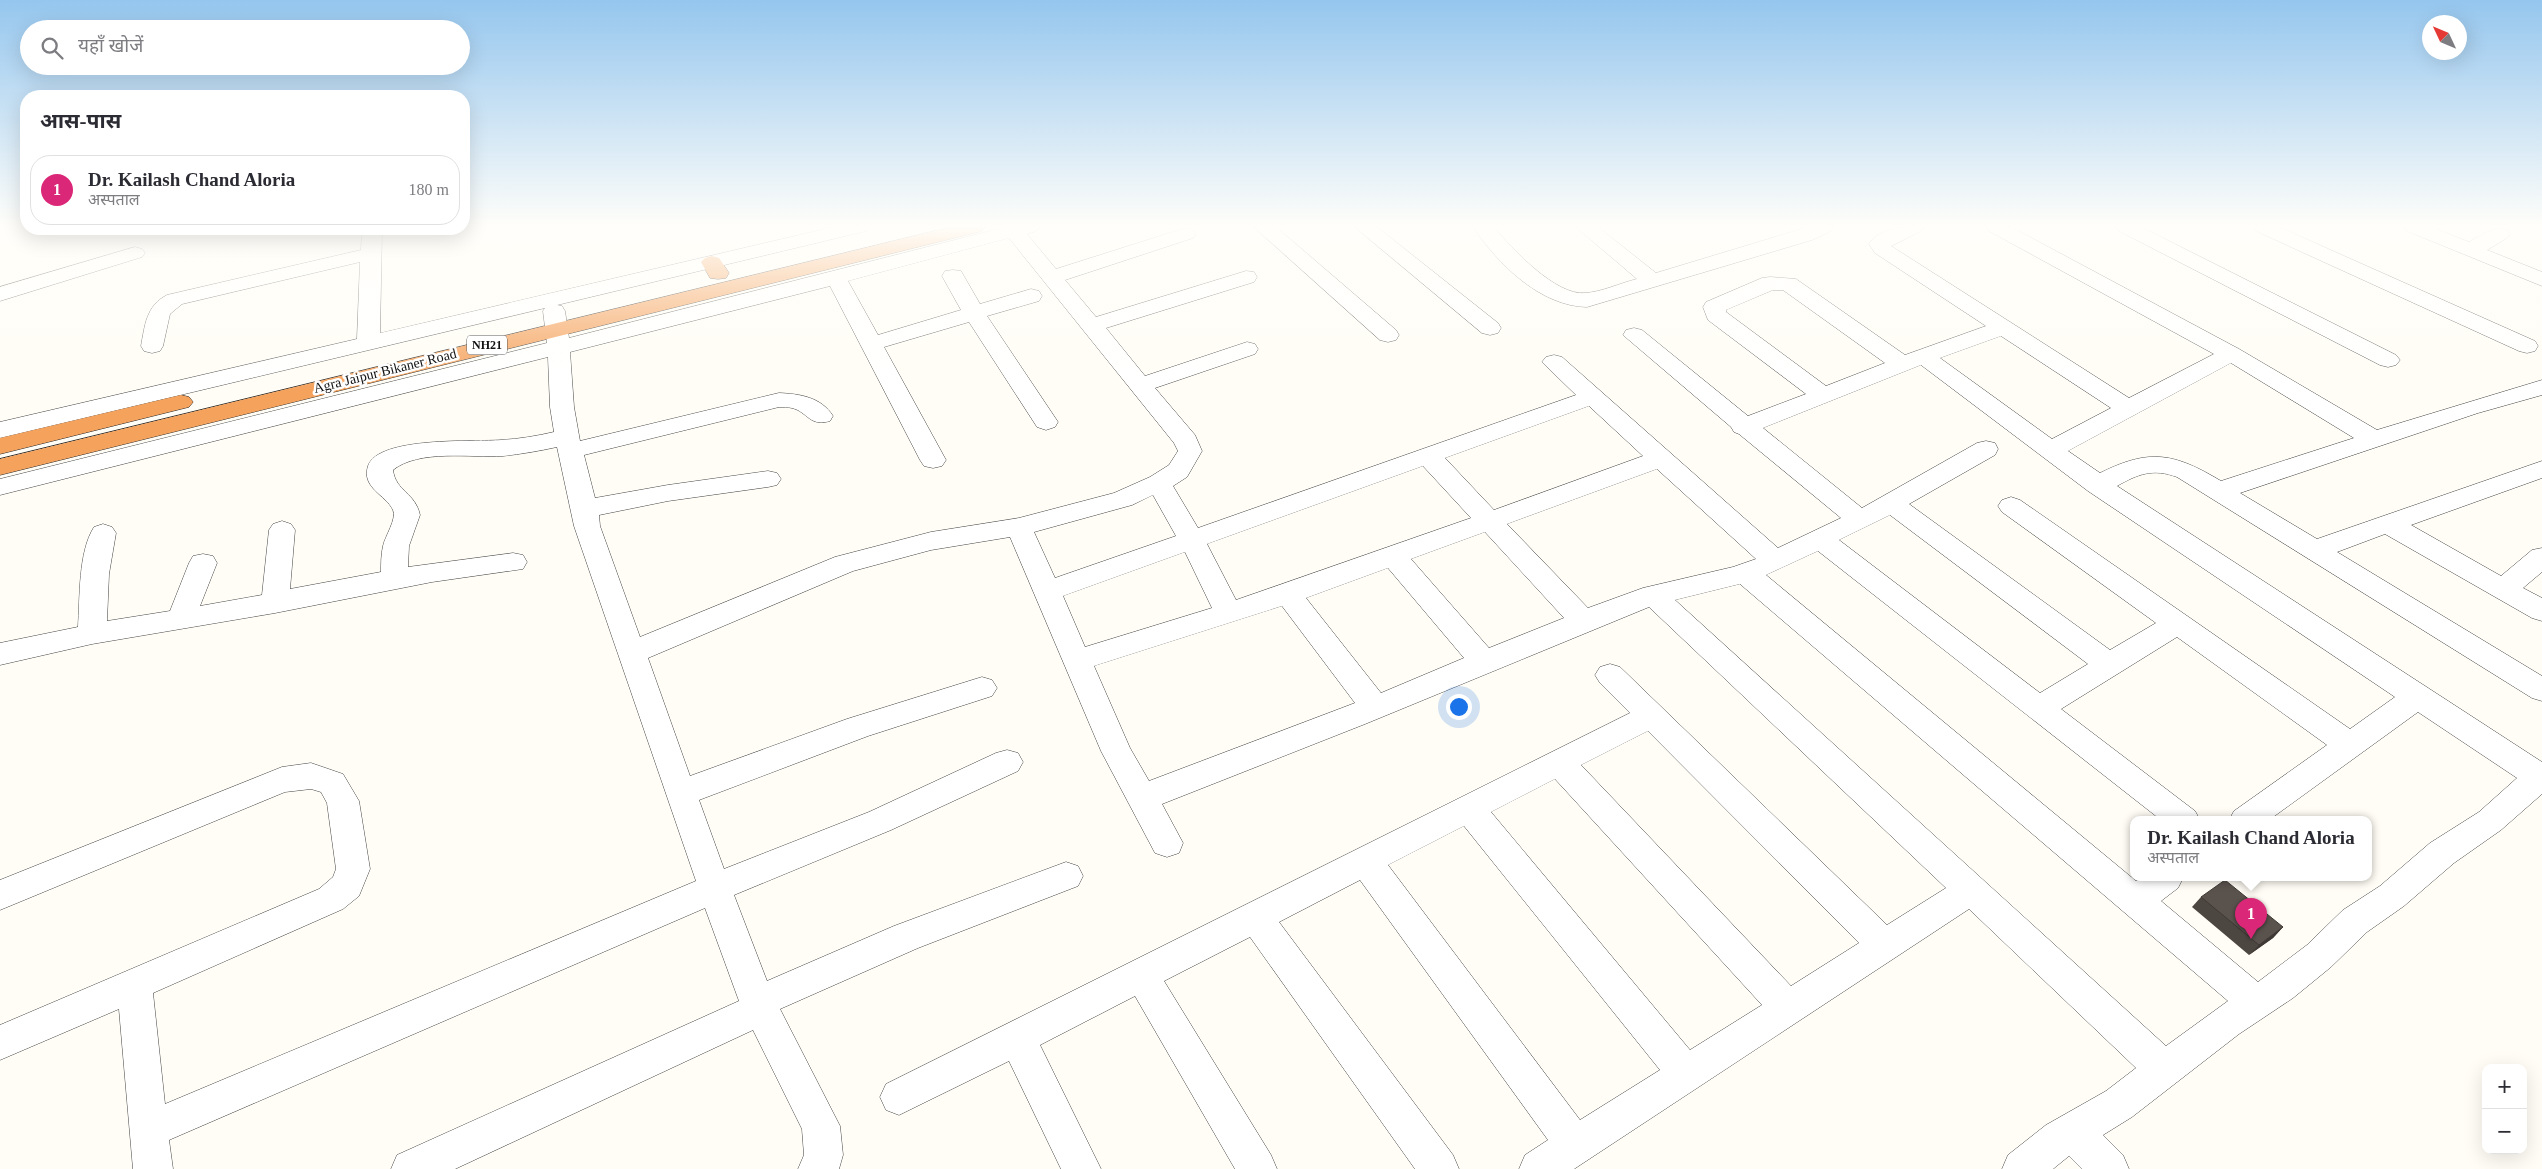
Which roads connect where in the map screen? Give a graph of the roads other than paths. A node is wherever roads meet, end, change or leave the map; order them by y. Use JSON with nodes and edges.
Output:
{"nodes":[{"id":1,"x":41,"y":282,"type":"edge"},
{"id":2,"x":249,"y":282,"type":"edge"},
{"id":3,"x":369,"y":282,"type":"edge"},
{"id":4,"x":649,"y":282,"type":"edge"},
{"id":5,"x":677,"y":282,"type":"edge"},
{"id":6,"x":749,"y":282,"type":"edge"},
{"id":7,"x":816,"y":282,"type":"edge"},
{"id":8,"x":838,"y":282,"type":"edge"},
{"id":9,"x":956,"y":282,"type":"edge"},
{"id":10,"x":1056,"y":282,"type":"edge"},
{"id":11,"x":1231,"y":282,"type":"edge"},
{"id":12,"x":1327,"y":282,"type":"edge"},
{"id":13,"x":1433,"y":282,"type":"edge"},
{"id":14,"x":1540,"y":282,"type":"edge"},
{"id":15,"x":1647,"y":282,"type":"edge"},
{"id":16,"x":1931,"y":282,"type":"edge"},
{"id":17,"x":2097,"y":282,"type":"edge"},
{"id":18,"x":2233,"y":282,"type":"edge"},
{"id":19,"x":2384,"y":282,"type":"edge"},
{"id":20,"x":0,"y":294,"type":"edge"},
{"id":21,"x":1031,"y":296,"type":"dead end"},
{"id":22,"x":974,"y":314,"type":"junction"},
{"id":23,"x":1093,"y":325,"type":"junction"},
{"id":24,"x":557,"y":328,"type":"junction"},
{"id":25,"x":1490,"y":328,"type":"dead end"},
{"id":26,"x":2002,"y":328,"type":"junction"},
{"id":27,"x":1388,"y":335,"type":"dead end"},
{"id":28,"x":1634,"y":335,"type":"dead end"},
{"id":29,"x":368,"y":343,"type":"junction"},
{"id":30,"x":871,"y":344,"type":"junction"},
{"id":31,"x":152,"y":346,"type":"dead end"},
{"id":32,"x":2528,"y":346,"type":"dead end"},
{"id":33,"x":1248,"y":350,"type":"dead end"},
{"id":34,"x":2231,"y":354,"type":"junction"},
{"id":35,"x":1913,"y":360,"type":"junction"},
{"id":36,"x":2388,"y":360,"type":"dead end"},
{"id":37,"x":1554,"y":362,"type":"dead end"},
{"id":38,"x":2542,"y":387,"type":"edge"},
{"id":39,"x":1147,"y":392,"type":"junction"},
{"id":40,"x":1823,"y":396,"type":"junction"},
{"id":41,"x":1592,"y":398,"type":"junction"},
{"id":42,"x":2128,"y":408,"type":"junction"},
{"id":43,"x":821,"y":416,"type":"dead end"},
{"id":44,"x":1046,"y":422,"type":"dead end"},
{"id":45,"x":1743,"y":427,"type":"junction"},
{"id":46,"x":0,"y":430,"type":"edge"},
{"id":47,"x":2374,"y":439,"type":"junction"},
{"id":48,"x":569,"y":444,"type":"junction"},
{"id":49,"x":0,"y":446,"type":"edge"},
{"id":50,"x":1986,"y":449,"type":"dead end"},
{"id":51,"x":2050,"y":450,"type":"junction"},
{"id":52,"x":1429,"y":456,"type":"junction"},
{"id":53,"x":1660,"y":459,"type":"junction"},
{"id":54,"x":933,"y":460,"type":"dead end"},
{"id":55,"x":0,"y":467,"type":"edge"},
{"id":56,"x":2542,"y":469,"type":"edge"},
{"id":57,"x":768,"y":479,"type":"dead end"},
{"id":58,"x":1159,"y":483,"type":"junction"},
{"id":59,"x":2097,"y":485,"type":"junction"},
{"id":60,"x":0,"y":487,"type":"edge"},
{"id":61,"x":2218,"y":491,"type":"junction"},
{"id":62,"x":1891,"y":503,"type":"junction"},
{"id":63,"x":2011,"y":506,"type":"dead end"},
{"id":64,"x":586,"y":517,"type":"junction"},
{"id":65,"x":1860,"y":520,"type":"junction"},
{"id":66,"x":1490,"y":521,"type":"junction"},
{"id":67,"x":2386,"y":523,"type":"junction"},
{"id":68,"x":1020,"y":527,"type":"junction"},
{"id":69,"x":282,"y":530,"type":"dead end"},
{"id":70,"x":103,"y":532,"type":"dead end"},
{"id":71,"x":1820,"y":539,"type":"junction"},
{"id":72,"x":1192,"y":540,"type":"junction"},
{"id":73,"x":2314,"y":550,"type":"junction"},
{"id":74,"x":1393,"y":556,"type":"junction"},
{"id":75,"x":2542,"y":557,"type":"edge"},
{"id":76,"x":1775,"y":561,"type":"junction"},
{"id":77,"x":513,"y":562,"type":"dead end"},
{"id":78,"x":203,"y":563,"type":"dead end"},
{"id":79,"x":1744,"y":572,"type":"junction"},
{"id":80,"x":394,"y":579,"type":"junction"},
{"id":81,"x":2502,"y":589,"type":"junction"},
{"id":82,"x":1046,"y":592,"type":"junction"},
{"id":83,"x":1288,"y":594,"type":"junction"},
{"id":84,"x":1653,"y":595,"type":"junction"},
{"id":85,"x":275,"y":603,"type":"junction"},
{"id":86,"x":2542,"y":611,"type":"edge"},
{"id":87,"x":1229,"y":614,"type":"junction"},
{"id":88,"x":181,"y":620,"type":"junction"},
{"id":89,"x":1583,"y":621,"type":"junction"},
{"id":90,"x":2178,"y":624,"type":"junction"},
{"id":91,"x":92,"y":634,"type":"junction"},
{"id":92,"x":631,"y":653,"type":"junction"},
{"id":93,"x":0,"y":654,"type":"edge"},
{"id":94,"x":1076,"y":660,"type":"junction"},
{"id":95,"x":1484,"y":662,"type":"junction"},
{"id":96,"x":2111,"y":666,"type":"junction"},
{"id":97,"x":1610,"y":675,"type":"dead end"},
{"id":98,"x":982,"y":688,"type":"dead end"},
{"id":99,"x":2542,"y":690,"type":"edge"},
{"id":100,"x":2418,"y":696,"type":"junction"},
{"id":101,"x":1375,"y":707,"type":"junction"},
{"id":102,"x":2039,"y":708,"type":"junction"},
{"id":103,"x":1651,"y":716,"type":"junction"},
{"id":104,"x":2350,"y":745,"type":"junction"},
{"id":105,"x":1007,"y":762,"type":"dead end"},
{"id":106,"x":1559,"y":762,"type":"junction"},
{"id":107,"x":2541,"y":776,"type":"edge"},
{"id":108,"x":681,"y":793,"type":"junction"},
{"id":109,"x":1141,"y":798,"type":"junction"},
{"id":110,"x":1469,"y":808,"type":"junction"},
{"id":111,"x":2179,"y":816,"type":"edge"},
{"id":112,"x":2251,"y":816,"type":"edge"},
{"id":113,"x":1168,"y":843,"type":"dead end"},
{"id":114,"x":1365,"y":860,"type":"junction"},
{"id":115,"x":1066,"y":876,"type":"dead end"},
{"id":116,"x":2162,"y":881,"type":"edge"},
{"id":117,"x":715,"y":888,"type":"junction"},
{"id":118,"x":1972,"y":889,"type":"junction"},
{"id":119,"x":0,"y":895,"type":"edge"},
{"id":120,"x":2135,"y":901,"type":"junction"},
{"id":121,"x":1256,"y":917,"type":"junction"},
{"id":122,"x":1885,"y":946,"type":"junction"},
{"id":123,"x":1142,"y":976,"type":"junction"},
{"id":124,"x":134,"y":984,"type":"junction"},
{"id":125,"x":2256,"y":1002,"type":"junction"},
{"id":126,"x":759,"y":1006,"type":"junction"},
{"id":127,"x":1789,"y":1009,"type":"junction"},
{"id":128,"x":1017,"y":1038,"type":"junction"},
{"id":129,"x":0,"y":1043,"type":"edge"},
{"id":130,"x":2164,"y":1069,"type":"junction"},
{"id":131,"x":1687,"y":1074,"type":"junction"},
{"id":132,"x":899,"y":1097,"type":"dead end"},
{"id":133,"x":149,"y":1130,"type":"junction"},
{"id":134,"x":2072,"y":1131,"type":"junction"},
{"id":135,"x":1576,"y":1146,"type":"junction"},
{"id":136,"x":821,"y":1168,"type":"edge"},
{"id":137,"x":153,"y":1169,"type":"edge"},
{"id":138,"x":411,"y":1169,"type":"edge"},
{"id":139,"x":1081,"y":1169,"type":"edge"},
{"id":140,"x":1258,"y":1169,"type":"edge"},
{"id":141,"x":1439,"y":1169,"type":"edge"},
{"id":142,"x":1539,"y":1169,"type":"edge"},
{"id":143,"x":2022,"y":1169,"type":"edge"},
{"id":144,"x":2109,"y":1169,"type":"edge"}],
"edges":[{"from":1,"to":20,"type":"street"},
{"from":2,"to":31,"type":"street"},
{"from":3,"to":29,"type":"street"},
{"from":4,"to":29,"type":"street"},
{"from":5,"to":24,"type":"highway","name":"Agra Jaipur Bikaner Road","number":"NH21"},
{"from":6,"to":24,"type":"highway","name":"Agra Jaipur Bikaner Road","number":"NH21"},
{"from":7,"to":24,"type":"street"},
{"from":8,"to":30,"type":"street"},
{"from":9,"to":22,"type":"street"},
{"from":10,"to":23,"type":"street"},
{"from":11,"to":23,"type":"street"},
{"from":12,"to":27,"type":"street"},
{"from":13,"to":25,"type":"street"},
{"from":14,"to":15,"type":"street"},
{"from":16,"to":26,"type":"street"},
{"from":17,"to":34,"type":"street"},
{"from":18,"to":36,"type":"street"},
{"from":19,"to":32,"type":"street"},
{"from":21,"to":22,"type":"street"},
{"from":22,"to":30,"type":"street"},
{"from":22,"to":44,"type":"street"},
{"from":23,"to":39,"type":"street"},
{"from":24,"to":48,"type":"street"},
{"from":24,"to":49,"type":"highway","name":"Agra Jaipur Bikaner Road","number":"NH21"},
{"from":24,"to":55,"type":"highway","name":"Agra Jaipur Bikaner Road","number":"NH21"},
{"from":24,"to":60,"type":"street"},
{"from":26,"to":35,"type":"street"},
{"from":26,"to":42,"type":"street"},
{"from":28,"to":45,"type":"street"},
{"from":29,"to":46,"type":"street"},
{"from":30,"to":54,"type":"street"},
{"from":33,"to":39,"type":"street"},
{"from":34,"to":42,"type":"street"},
{"from":34,"to":47,"type":"street"},
{"from":35,"to":40,"type":"street"},
{"from":35,"to":40,"type":"street"},
{"from":35,"to":51,"type":"street"},
{"from":37,"to":41,"type":"street"},
{"from":38,"to":47,"type":"street"},
{"from":39,"to":58,"type":"street"},
{"from":40,"to":45,"type":"street"},
{"from":41,"to":52,"type":"street"},
{"from":41,"to":53,"type":"street"},
{"from":42,"to":51,"type":"street"},
{"from":43,"to":48,"type":"street"},
{"from":45,"to":65,"type":"street"},
{"from":47,"to":61,"type":"street"},
{"from":48,"to":64,"type":"street"},
{"from":48,"to":80,"type":"street"},
{"from":50,"to":62,"type":"street"},
{"from":51,"to":59,"type":"street"},
{"from":52,"to":66,"type":"street"},
{"from":52,"to":72,"type":"street"},
{"from":53,"to":66,"type":"street"},
{"from":53,"to":76,"type":"street"},
{"from":56,"to":67,"type":"street"},
{"from":57,"to":64,"type":"street"},
{"from":58,"to":68,"type":"street"},
{"from":58,"to":72,"type":"street"},
{"from":59,"to":61,"type":"street"},
{"from":59,"to":100,"type":"street"},
{"from":61,"to":73,"type":"street"},
{"from":62,"to":65,"type":"street"},
{"from":62,"to":96,"type":"street"},
{"from":63,"to":90,"type":"street"},
{"from":64,"to":92,"type":"street"},
{"from":65,"to":71,"type":"street"},
{"from":66,"to":74,"type":"street"},
{"from":66,"to":89,"type":"street"},
{"from":67,"to":73,"type":"street"},
{"from":67,"to":81,"type":"street"},
{"from":68,"to":82,"type":"street"},
{"from":68,"to":92,"type":"street"},
{"from":69,"to":85,"type":"street"},
{"from":70,"to":91,"type":"street"},
{"from":71,"to":76,"type":"street"},
{"from":71,"to":102,"type":"street"},
{"from":72,"to":82,"type":"street"},
{"from":72,"to":87,"type":"street"},
{"from":73,"to":99,"type":"street"},
{"from":74,"to":83,"type":"street"},
{"from":74,"to":95,"type":"street"},
{"from":75,"to":81,"type":"street"},
{"from":76,"to":79,"type":"street"},
{"from":77,"to":80,"type":"street"},
{"from":78,"to":88,"type":"street"},
{"from":79,"to":84,"type":"street"},
{"from":79,"to":120,"type":"street"},
{"from":80,"to":85,"type":"street"},
{"from":81,"to":86,"type":"street"},
{"from":82,"to":94,"type":"street"},
{"from":83,"to":87,"type":"street"},
{"from":83,"to":101,"type":"street"},
{"from":84,"to":89,"type":"street"},
{"from":84,"to":118,"type":"street"},
{"from":85,"to":88,"type":"street"},
{"from":87,"to":94,"type":"street"},
{"from":88,"to":91,"type":"street"},
{"from":89,"to":95,"type":"street"},
{"from":90,"to":96,"type":"street"},
{"from":90,"to":104,"type":"street"},
{"from":91,"to":93,"type":"street"},
{"from":92,"to":108,"type":"street"},
{"from":94,"to":109,"type":"street"},
{"from":95,"to":101,"type":"street"},
{"from":96,"to":102,"type":"street"},
{"from":97,"to":103,"type":"street"},
{"from":98,"to":108,"type":"street"},
{"from":100,"to":104,"type":"street"},
{"from":100,"to":107,"type":"street"},
{"from":101,"to":109,"type":"street"},
{"from":102,"to":111,"type":"street"},
{"from":103,"to":106,"type":"street"},
{"from":103,"to":122,"type":"street"},
{"from":104,"to":112,"type":"street"},
{"from":105,"to":117,"type":"street"},
{"from":106,"to":110,"type":"street"},
{"from":106,"to":127,"type":"street"},
{"from":107,"to":125,"type":"street"},
{"from":108,"to":117,"type":"street"},
{"from":109,"to":113,"type":"street"},
{"from":110,"to":114,"type":"street"},
{"from":110,"to":131,"type":"street"},
{"from":114,"to":121,"type":"street"},
{"from":114,"to":135,"type":"street"},
{"from":115,"to":126,"type":"street"},
{"from":116,"to":120,"type":"street"},
{"from":117,"to":126,"type":"street"},
{"from":117,"to":133,"type":"street"},
{"from":118,"to":122,"type":"street"},
{"from":118,"to":130,"type":"street"},
{"from":119,"to":124,"type":"street"},
{"from":120,"to":125,"type":"street"},
{"from":121,"to":123,"type":"street"},
{"from":121,"to":141,"type":"street"},
{"from":122,"to":127,"type":"street"},
{"from":123,"to":128,"type":"street"},
{"from":123,"to":140,"type":"street"},
{"from":124,"to":129,"type":"street"},
{"from":124,"to":133,"type":"street"},
{"from":125,"to":130,"type":"street"},
{"from":126,"to":136,"type":"street"},
{"from":126,"to":138,"type":"street"},
{"from":127,"to":131,"type":"street"},
{"from":128,"to":132,"type":"street"},
{"from":128,"to":139,"type":"street"},
{"from":130,"to":134,"type":"street"},
{"from":131,"to":135,"type":"street"},
{"from":133,"to":137,"type":"street"},
{"from":134,"to":143,"type":"street"},
{"from":134,"to":144,"type":"street"},
{"from":135,"to":142,"type":"street"}]}
